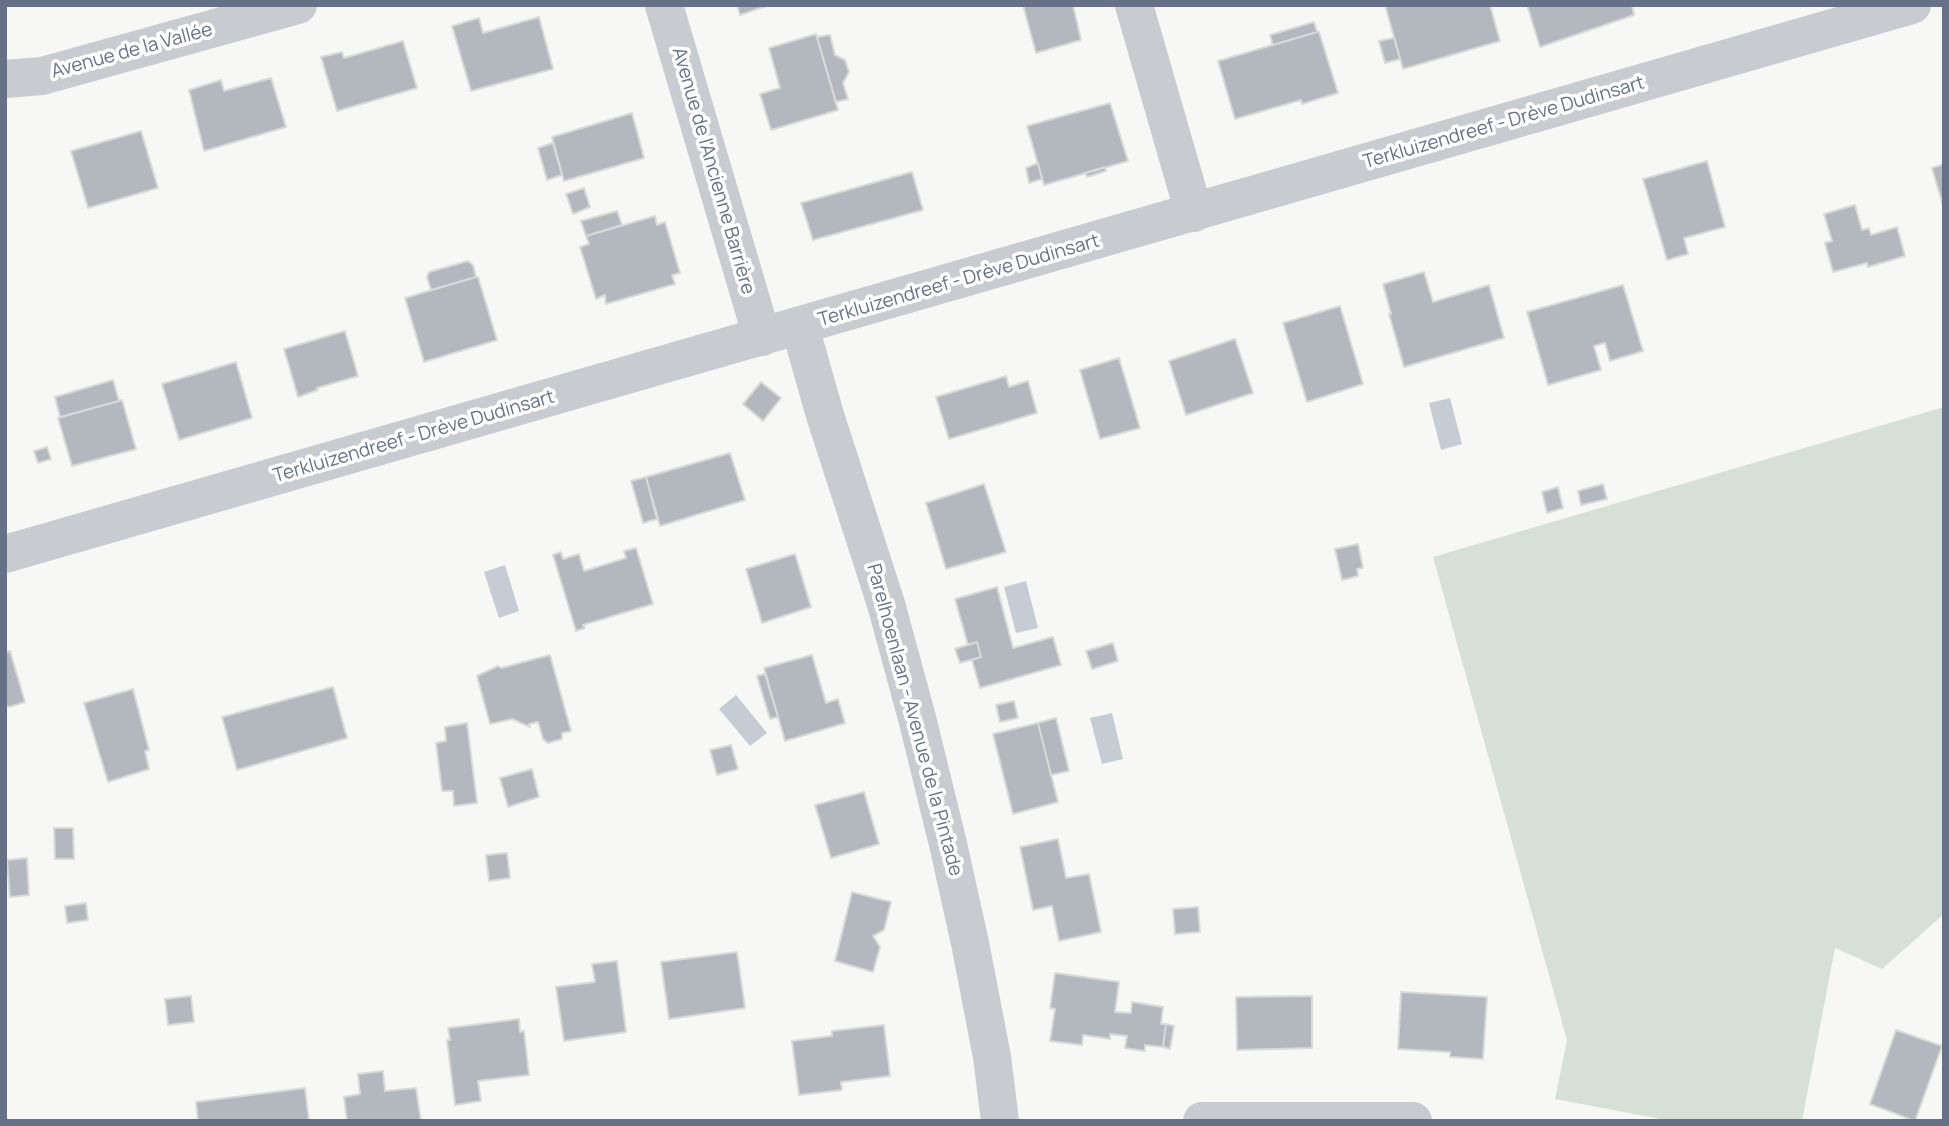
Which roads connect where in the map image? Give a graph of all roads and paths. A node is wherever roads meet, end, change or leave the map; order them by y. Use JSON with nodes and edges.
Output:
{"nodes":[{"id":1,"x":298,"y":5,"type":"edge"},
{"id":2,"x":664,"y":5,"type":"edge"},
{"id":3,"x":1133,"y":5,"type":"edge"},
{"id":4,"x":1895,"y":8,"type":"edge"},
{"id":5,"x":5,"y":79,"type":"edge"},
{"id":6,"x":1194,"y":213,"type":"junction"},
{"id":7,"x":800,"y":327,"type":"junction"},
{"id":8,"x":762,"y":337,"type":"junction"},
{"id":9,"x":5,"y":554,"type":"edge"},
{"id":10,"x":1000,"y":1121,"type":"edge"},
{"id":11,"x":1202,"y":1121,"type":"edge"},
{"id":12,"x":1404,"y":1121,"type":"edge"},
{"id":13,"x":1413,"y":1121,"type":"edge"}],
"edges":[{"from":1,"to":5,"type":"street","name":"Avenue de la Vallée"},
{"from":2,"to":8,"type":"street","name":"Avenue de l'Ancienne Barrière"},
{"from":3,"to":6,"type":"street"},
{"from":4,"to":6,"type":"street","name":"Terkluizendreef - Drève Dudinsart"},
{"from":6,"to":7,"type":"street","name":"Terkluizendreef - Drève Dudinsart"},
{"from":7,"to":8,"type":"street","name":"Terkluizendreef - Drève Dudinsart"},
{"from":7,"to":10,"type":"street","name":"Parelhoenlaan - Avenue de la Pintade"},
{"from":8,"to":9,"type":"street","name":"Terkluizendreef - Drève Dudinsart"},
{"from":11,"to":12,"type":"street"},
{"from":12,"to":13,"type":"street"}]}
